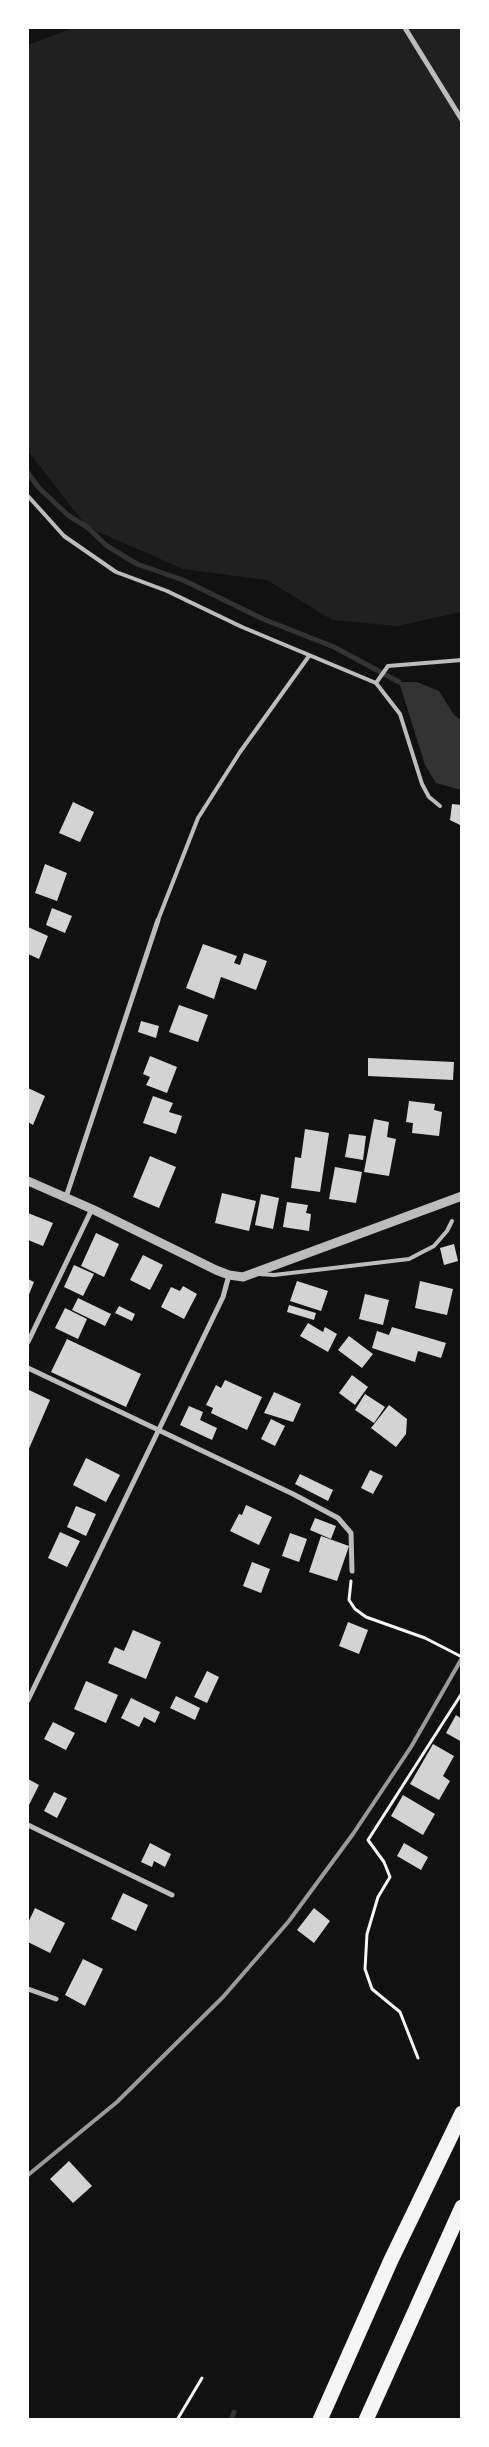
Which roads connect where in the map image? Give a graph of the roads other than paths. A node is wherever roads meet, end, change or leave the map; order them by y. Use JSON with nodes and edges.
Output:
{"nodes":[{"id":1,"x":405,"y":28,"type":"edge"},
{"id":2,"x":462,"y":120,"type":"edge"},
{"id":3,"x":28,"y":496,"type":"edge"},
{"id":4,"x":309,"y":656,"type":"junction"},
{"id":5,"x":462,"y":660,"type":"edge"},
{"id":6,"x":377,"y":681,"type":"junction"},
{"id":7,"x":440,"y":806,"type":"dead end"},
{"id":8,"x":158,"y":920,"type":"joint"},
{"id":9,"x":28,"y":1181,"type":"edge"},
{"id":10,"x":462,"y":1196,"type":"edge"},
{"id":11,"x":66,"y":1197,"type":"junction"},
{"id":12,"x":92,"y":1209,"type":"junction"},
{"id":13,"x":452,"y":1221,"type":"dead end"},
{"id":14,"x":257,"y":1273,"type":"junction"},
{"id":15,"x":229,"y":1275,"type":"junction"},
{"id":16,"x":28,"y":1342,"type":"edge"},
{"id":17,"x":28,"y":1368,"type":"edge"},
{"id":18,"x":159,"y":1429,"type":"junction"},
{"id":19,"x":352,"y":1571,"type":"road end"},
{"id":20,"x":28,"y":1700,"type":"edge"},
{"id":21,"x":28,"y":1825,"type":"edge"},
{"id":22,"x":172,"y":1895,"type":"dead end"},
{"id":23,"x":28,"y":1989,"type":"edge"},
{"id":24,"x":56,"y":1999,"type":"dead end"},
{"id":25,"x":462,"y":2114,"type":"edge"},
{"id":26,"x":462,"y":2207,"type":"edge"},
{"id":27,"x":320,"y":2420,"type":"edge"},
{"id":28,"x":366,"y":2420,"type":"edge"}],
"edges":[{"from":1,"to":2,"type":"street"},
{"from":3,"to":4,"type":"lane"},
{"from":4,"to":6,"type":"lane"},
{"from":4,"to":8,"type":"lane"},
{"from":5,"to":6,"type":"lane"},
{"from":6,"to":7,"type":"lane"},
{"from":8,"to":11,"type":"street"},
{"from":9,"to":11,"type":"street"},
{"from":10,"to":14,"type":"street"},
{"from":11,"to":12,"type":"street"},
{"from":12,"to":15,"type":"street"},
{"from":12,"to":16,"type":"street"},
{"from":13,"to":14,"type":"lane"},
{"from":14,"to":15,"type":"street"},
{"from":15,"to":18,"type":"street"},
{"from":17,"to":18,"type":"street"},
{"from":18,"to":19,"type":"street"},
{"from":18,"to":20,"type":"street"},
{"from":21,"to":22,"type":"street"},
{"from":23,"to":24,"type":"street"},
{"from":25,"to":27,"type":"highway"},
{"from":26,"to":28,"type":"highway"}]}
